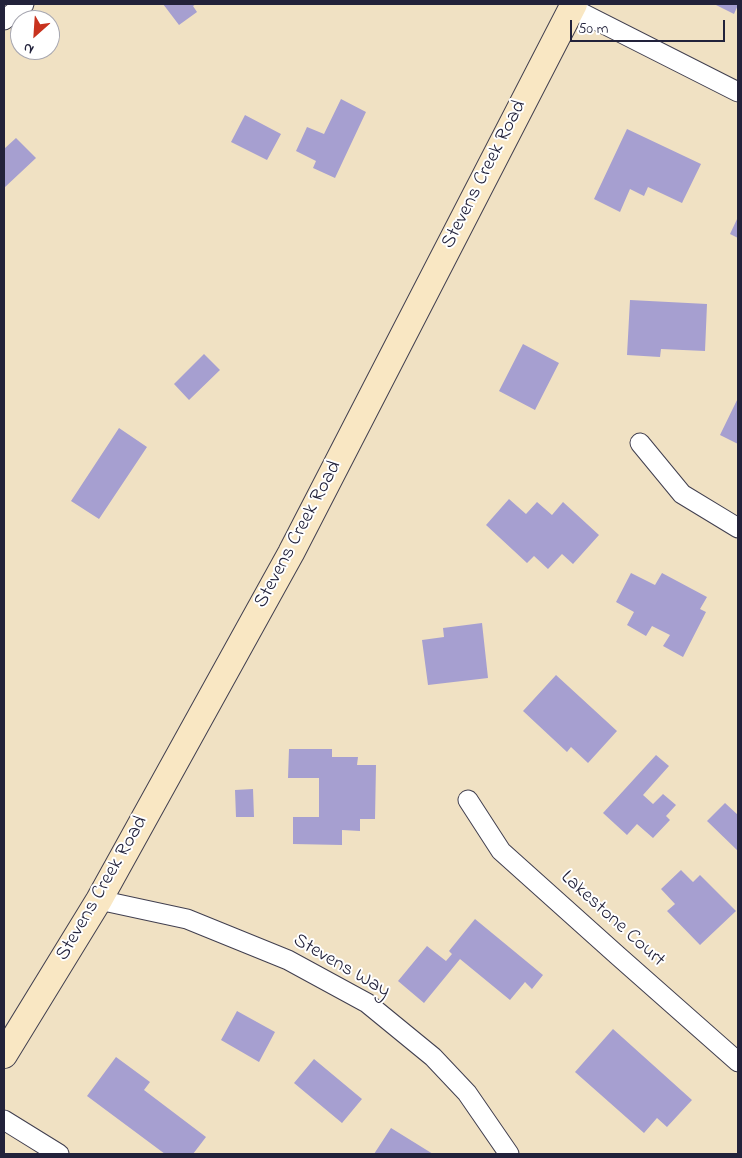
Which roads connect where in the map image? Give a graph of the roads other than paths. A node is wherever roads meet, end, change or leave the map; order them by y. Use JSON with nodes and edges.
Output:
{"nodes":[{"id":1,"x":24,"y":4,"type":"edge"},
{"id":2,"x":573,"y":6,"type":"edge"},
{"id":3,"x":4,"y":20,"type":"edge"},
{"id":4,"x":738,"y":92,"type":"edge"},
{"id":5,"x":640,"y":442,"type":"dead end"},
{"id":6,"x":738,"y":528,"type":"edge"},
{"id":7,"x":468,"y":800,"type":"dead end"},
{"id":8,"x":99,"y":900,"type":"junction"},
{"id":9,"x":4,"y":1055,"type":"edge"},
{"id":10,"x":738,"y":1062,"type":"edge"},
{"id":11,"x":4,"y":1120,"type":"edge"},
{"id":12,"x":59,"y":1154,"type":"edge"},
{"id":13,"x":509,"y":1154,"type":"edge"}],
"edges":[{"from":1,"to":3,"type":"street"},
{"from":2,"to":4,"type":"street"},
{"from":2,"to":8,"type":"street","name":"Stevens Creek Road"},
{"from":5,"to":6,"type":"street"},
{"from":7,"to":10,"type":"street","name":"Lakestone Court"},
{"from":8,"to":9,"type":"street","name":"Stevens Creek Road"},
{"from":8,"to":13,"type":"street","name":"Stevens Way"},
{"from":11,"to":12,"type":"street"}]}
